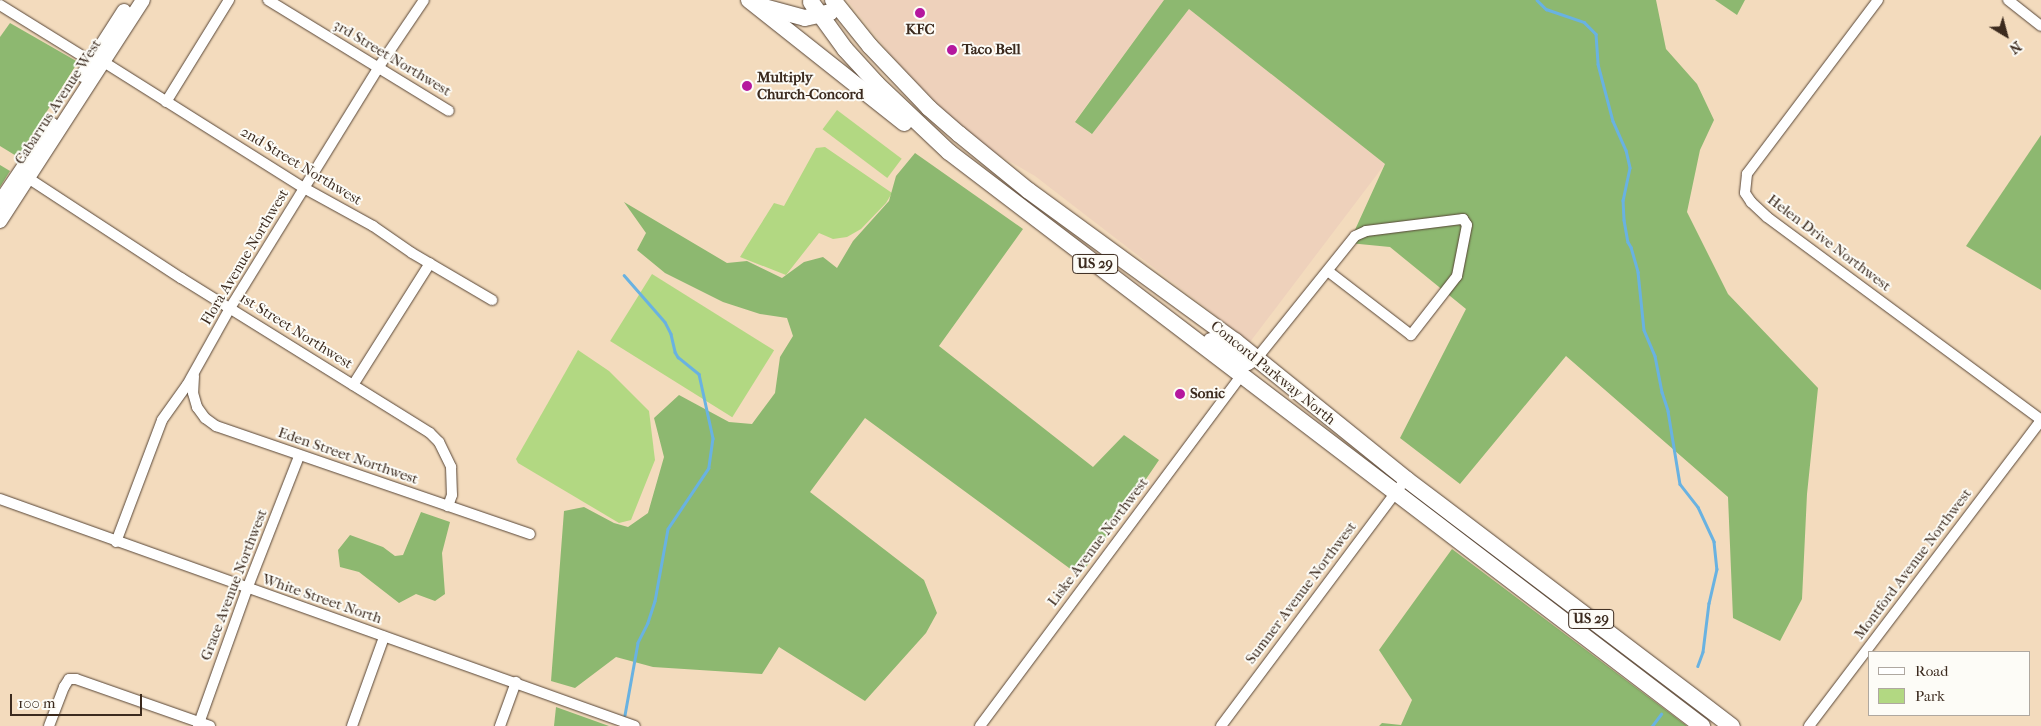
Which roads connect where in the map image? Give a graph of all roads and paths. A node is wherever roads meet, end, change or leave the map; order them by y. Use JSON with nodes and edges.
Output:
{"nodes":[{"id":1,"x":131,"y":0,"type":"edge"},
{"id":2,"x":143,"y":0,"type":"edge"},
{"id":3,"x":229,"y":0,"type":"edge"},
{"id":4,"x":268,"y":0,"type":"edge"},
{"id":5,"x":424,"y":0,"type":"edge"},
{"id":6,"x":749,"y":0,"type":"edge"},
{"id":7,"x":754,"y":0,"type":"edge"},
{"id":8,"x":1878,"y":0,"type":"edge"},
{"id":9,"x":2008,"y":0,"type":"edge"},
{"id":10,"x":811,"y":4,"type":"edge"},
{"id":11,"x":836,"y":4,"type":"edge"},
{"id":12,"x":0,"y":5,"type":"edge"},
{"id":13,"x":2041,"y":26,"type":"edge"},
{"id":14,"x":97,"y":60,"type":"junction"},
{"id":15,"x":378,"y":68,"type":"junction"},
{"id":16,"x":166,"y":102,"type":"junction"},
{"id":17,"x":449,"y":111,"type":"dead end"},
{"id":18,"x":950,"y":152,"type":"junction"},
{"id":19,"x":28,"y":178,"type":"junction"},
{"id":20,"x":304,"y":188,"type":"junction"},
{"id":21,"x":0,"y":202,"type":"edge"},
{"id":22,"x":1069,"y":220,"type":"junction"},
{"id":23,"x":0,"y":221,"type":"edge"},
{"id":24,"x":1058,"y":236,"type":"junction"},
{"id":25,"x":430,"y":263,"type":"junction"},
{"id":26,"x":1328,"y":271,"type":"junction"},
{"id":27,"x":1129,"y":290,"type":"junction"},
{"id":28,"x":492,"y":300,"type":"dead end"},
{"id":29,"x":230,"y":308,"type":"junction"},
{"id":30,"x":1257,"y":358,"type":"junction"},
{"id":31,"x":1241,"y":376,"type":"junction"},
{"id":32,"x":353,"y":384,"type":"junction"},
{"id":33,"x":188,"y":391,"type":"junction"},
{"id":34,"x":1326,"y":416,"type":"junction"},
{"id":35,"x":2041,"y":420,"type":"edge"},
{"id":36,"x":299,"y":456,"type":"junction"},
{"id":37,"x":1406,"y":479,"type":"junction"},
{"id":38,"x":1396,"y":493,"type":"junction"},
{"id":39,"x":0,"y":499,"type":"edge"},
{"id":40,"x":448,"y":506,"type":"junction"},
{"id":41,"x":530,"y":534,"type":"dead end"},
{"id":42,"x":116,"y":542,"type":"junction"},
{"id":43,"x":248,"y":589,"type":"junction"},
{"id":44,"x":384,"y":637,"type":"junction"},
{"id":45,"x":516,"y":682,"type":"junction"},
{"id":46,"x":199,"y":724,"type":"edge"},
{"id":47,"x":49,"y":726,"type":"edge"},
{"id":48,"x":210,"y":726,"type":"edge"},
{"id":49,"x":352,"y":726,"type":"edge"},
{"id":50,"x":500,"y":726,"type":"edge"},
{"id":51,"x":635,"y":726,"type":"edge"},
{"id":52,"x":980,"y":726,"type":"edge"},
{"id":53,"x":1221,"y":726,"type":"edge"},
{"id":54,"x":1702,"y":726,"type":"edge"},
{"id":55,"x":1732,"y":726,"type":"edge"},
{"id":56,"x":1809,"y":726,"type":"edge"}],
"edges":[{"from":1,"to":14,"type":"main road","name":"Cabarrus Avenue West"},
{"from":2,"to":14,"type":"main road","name":"Cabarrus Avenue West"},
{"from":3,"to":16,"type":"street"},
{"from":4,"to":15,"type":"street","name":"3rd Street Northwest"},
{"from":5,"to":15,"type":"street","name":"Flora Avenue Northwest"},
{"from":6,"to":18,"type":"highway"},
{"from":7,"to":10,"type":"highway"},
{"from":8,"to":35,"type":"street","name":"Helen Drive Northwest"},
{"from":9,"to":13,"type":"street"},
{"from":10,"to":11,"type":"highway"},
{"from":10,"to":18,"type":"highway","name":"Concord Parkway North","number":"US 29"},
{"from":11,"to":22,"type":"highway","name":"Concord Parkway North","number":"US 29"},
{"from":12,"to":14,"type":"street","name":"2nd Street Northwest"},
{"from":14,"to":16,"type":"street","name":"2nd Street Northwest"},
{"from":14,"to":19,"type":"main road","name":"Cabarrus Avenue West"},
{"from":14,"to":21,"type":"main road","name":"Cabarrus Avenue West"},
{"from":15,"to":17,"type":"street","name":"3rd Street Northwest"},
{"from":15,"to":20,"type":"street","name":"Flora Avenue Northwest"},
{"from":16,"to":20,"type":"street","name":"2nd Street Northwest"},
{"from":18,"to":24,"type":"highway","name":"Concord Parkway North","number":"US 29"},
{"from":19,"to":23,"type":"main road","name":"Cabarrus Avenue West"},
{"from":19,"to":29,"type":"street","name":"1st Street Northwest"},
{"from":20,"to":25,"type":"street","name":"2nd Street Northwest"},
{"from":20,"to":29,"type":"street","name":"Flora Avenue Northwest"},
{"from":22,"to":24,"type":"highway"},
{"from":22,"to":30,"type":"highway","name":"Concord Parkway North","number":"US 29"},
{"from":24,"to":27,"type":"highway","name":"Concord Parkway North","number":"US 29"},
{"from":25,"to":28,"type":"street","name":"2nd Street Northwest"},
{"from":25,"to":32,"type":"street"},
{"from":26,"to":26,"type":"street"},
{"from":26,"to":30,"type":"street"},
{"from":27,"to":30,"type":"highway"},
{"from":27,"to":31,"type":"highway","name":"Concord Parkway North","number":"US 29"},
{"from":29,"to":32,"type":"street","name":"1st Street Northwest"},
{"from":29,"to":33,"type":"street","name":"Flora Avenue Northwest"},
{"from":30,"to":34,"type":"highway","name":"Concord Parkway North","number":"US 29"},
{"from":31,"to":34,"type":"highway"},
{"from":31,"to":38,"type":"highway","name":"Concord Parkway North","number":"US 29"},
{"from":31,"to":52,"type":"street","name":"Liske Avenue Northwest"},
{"from":32,"to":40,"type":"street","name":"1st Street Northwest"},
{"from":33,"to":36,"type":"street","name":"Eden Street Northwest"},
{"from":33,"to":42,"type":"street","name":"Flora Avenue Northwest"},
{"from":34,"to":37,"type":"highway","name":"Concord Parkway North","number":"US 29"},
{"from":35,"to":56,"type":"street","name":"Montford Avenue Northwest"},
{"from":36,"to":40,"type":"street","name":"Eden Street Northwest"},
{"from":36,"to":43,"type":"street","name":"Grace Avenue Northwest"},
{"from":37,"to":38,"type":"street","name":"Sumner Avenue Northwest"},
{"from":37,"to":55,"type":"highway","name":"Concord Parkway North","number":"US 29"},
{"from":38,"to":53,"type":"street","name":"Sumner Avenue Northwest"},
{"from":38,"to":54,"type":"highway","name":"Concord Parkway North","number":"US 29"},
{"from":39,"to":42,"type":"street","name":"White Street North"},
{"from":40,"to":41,"type":"street","name":"Eden Street Northwest"},
{"from":42,"to":43,"type":"street","name":"White Street North"},
{"from":43,"to":44,"type":"street","name":"White Street North"},
{"from":43,"to":46,"type":"street","name":"Grace Avenue Northwest"},
{"from":44,"to":45,"type":"street","name":"White Street North"},
{"from":44,"to":49,"type":"street"},
{"from":45,"to":50,"type":"street"},
{"from":45,"to":51,"type":"street","name":"White Street North"},
{"from":46,"to":47,"type":"street"},
{"from":46,"to":48,"type":"street"}]}
